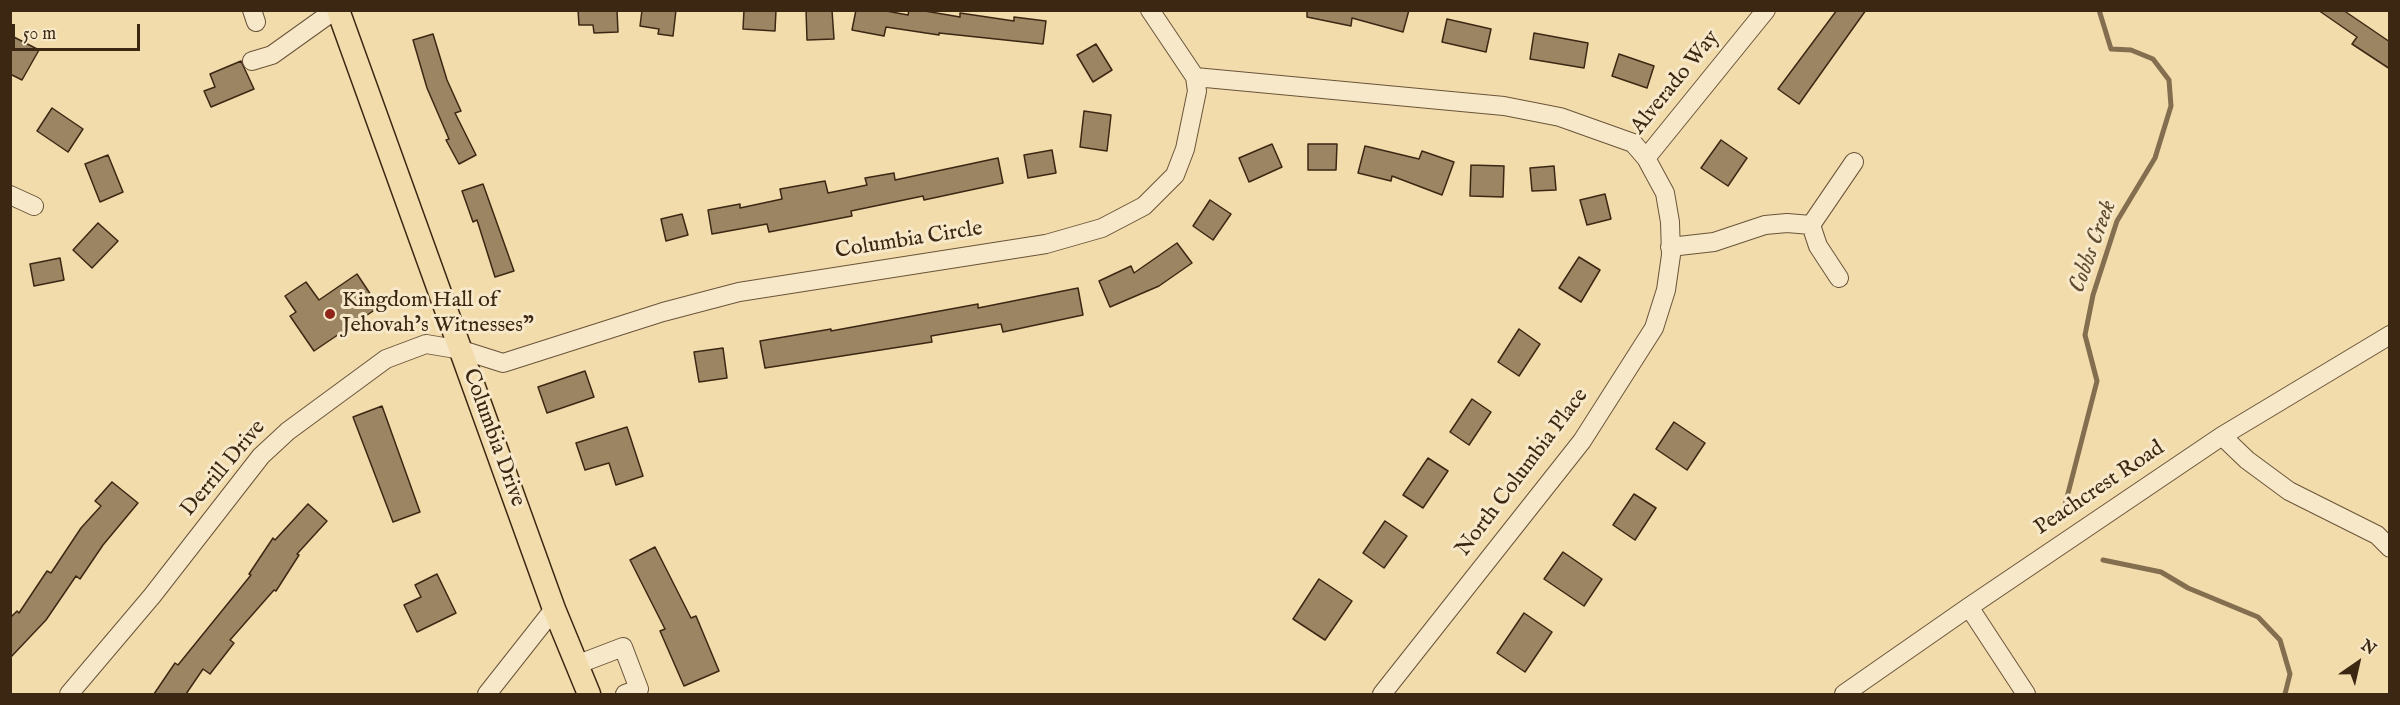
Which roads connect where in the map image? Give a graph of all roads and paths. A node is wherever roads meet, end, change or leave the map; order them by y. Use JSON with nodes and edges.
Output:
{"nodes":[{"id":1,"x":337,"y":10,"type":"edge"},
{"id":2,"x":1150,"y":10,"type":"edge"},
{"id":3,"x":1766,"y":10,"type":"edge"},
{"id":4,"x":252,"y":61,"type":"dead end"},
{"id":5,"x":1195,"y":77,"type":"junction"},
{"id":6,"x":1646,"y":158,"type":"junction"},
{"id":7,"x":1854,"y":162,"type":"dead end"},
{"id":8,"x":10,"y":195,"type":"edge"},
{"id":9,"x":34,"y":206,"type":"dead end"},
{"id":10,"x":1811,"y":225,"type":"junction"},
{"id":11,"x":1670,"y":247,"type":"junction"},
{"id":12,"x":1839,"y":278,"type":"dead end"},
{"id":13,"x":2385,"y":342,"type":"edge"},
{"id":14,"x":462,"y":350,"type":"junction"},
{"id":15,"x":2222,"y":436,"type":"junction"},
{"id":16,"x":2390,"y":549,"type":"edge"},
{"id":17,"x":1969,"y":607,"type":"junction"},
{"id":18,"x":554,"y":609,"type":"junction"},
{"id":19,"x":576,"y":664,"type":"junction"},
{"id":20,"x":632,"y":692,"type":"edge"},
{"id":21,"x":69,"y":694,"type":"edge"},
{"id":22,"x":487,"y":694,"type":"edge"},
{"id":23,"x":589,"y":694,"type":"edge"},
{"id":24,"x":1382,"y":694,"type":"edge"},
{"id":25,"x":1844,"y":694,"type":"edge"},
{"id":26,"x":2026,"y":694,"type":"edge"}],
"edges":[{"from":1,"to":4,"type":"street"},
{"from":1,"to":14,"type":"main road","name":"Columbia Drive"},
{"from":2,"to":5,"type":"street"},
{"from":3,"to":6,"type":"street","name":"Alverado Way"},
{"from":5,"to":6,"type":"street","name":"North Columbia Place"},
{"from":5,"to":14,"type":"street","name":"Columbia Circle"},
{"from":6,"to":11,"type":"street","name":"North Columbia Place"},
{"from":7,"to":10,"type":"street"},
{"from":8,"to":9,"type":"street"},
{"from":10,"to":11,"type":"street"},
{"from":10,"to":12,"type":"street"},
{"from":11,"to":24,"type":"street","name":"North Columbia Place"},
{"from":13,"to":15,"type":"street","name":"Peachcrest Road"},
{"from":14,"to":18,"type":"main road","name":"Columbia Drive"},
{"from":14,"to":21,"type":"street","name":"Derrill Drive"},
{"from":15,"to":16,"type":"street"},
{"from":15,"to":17,"type":"street","name":"Peachcrest Road"},
{"from":17,"to":25,"type":"street","name":"Peachcrest Road"},
{"from":17,"to":26,"type":"street"},
{"from":18,"to":19,"type":"main road","name":"Columbia Drive"},
{"from":18,"to":22,"type":"street"},
{"from":19,"to":20,"type":"street"},
{"from":19,"to":23,"type":"main road","name":"Columbia Drive"}]}
